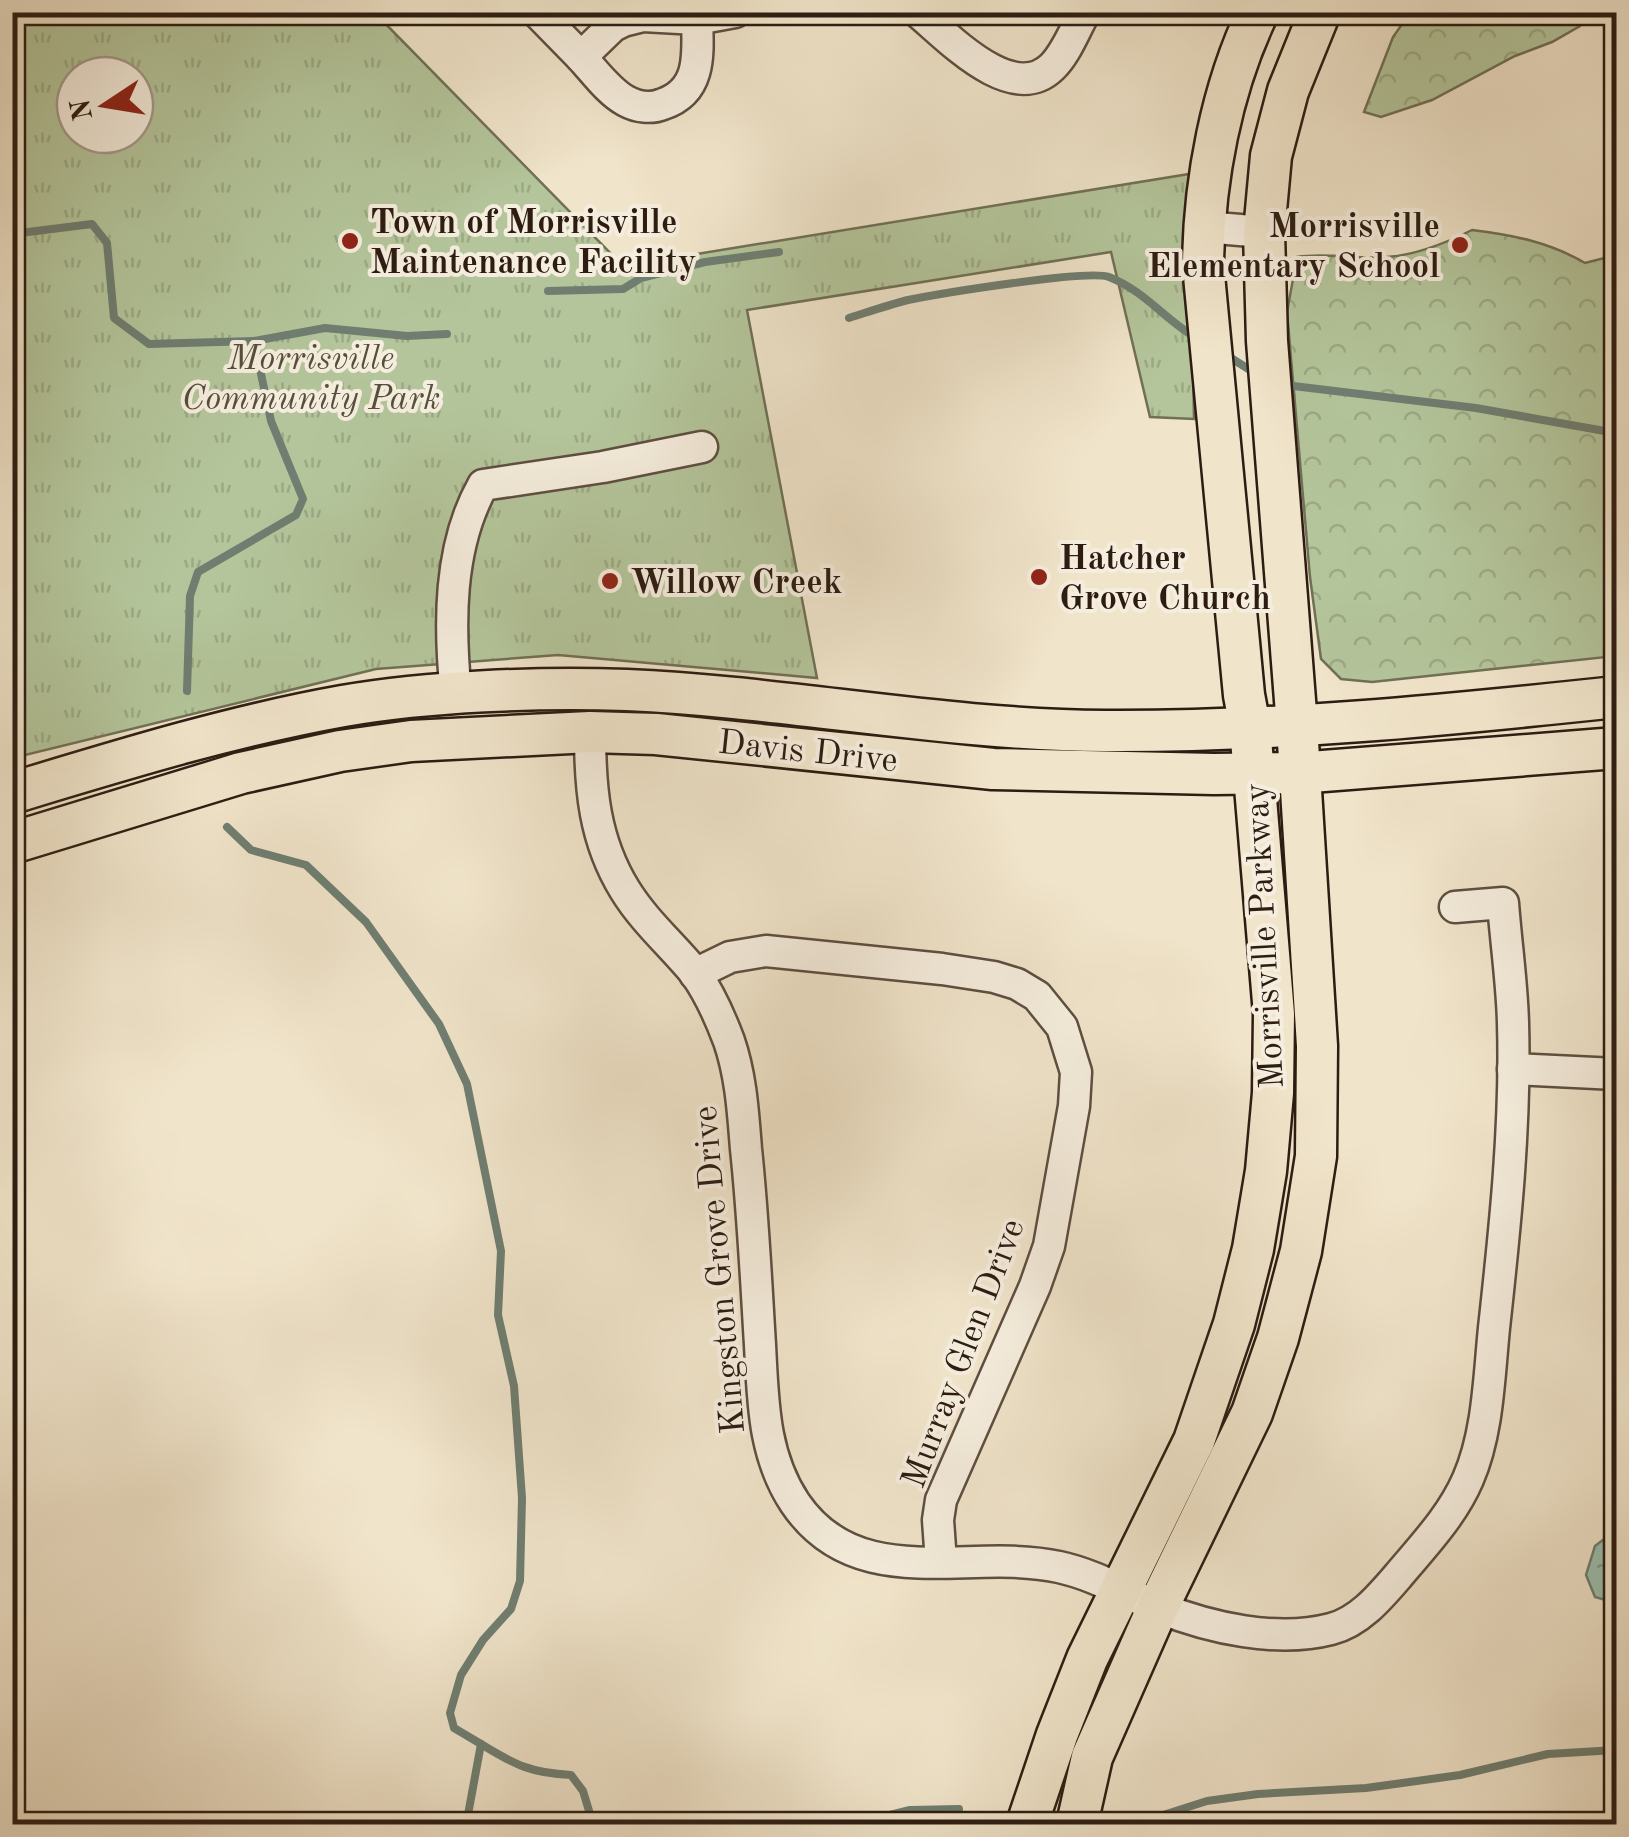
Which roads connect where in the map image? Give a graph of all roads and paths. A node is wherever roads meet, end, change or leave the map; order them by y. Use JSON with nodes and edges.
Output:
{"nodes":[{"id":1,"x":537,"y":12,"type":"edge"},
{"id":2,"x":735,"y":12,"type":"edge"},
{"id":3,"x":918,"y":12,"type":"edge"},
{"id":4,"x":1084,"y":12,"type":"edge"},
{"id":5,"x":1320,"y":12,"type":"edge"},
{"id":6,"x":1251,"y":15,"type":"edge"},
{"id":7,"x":697,"y":18,"type":"junction"},
{"id":8,"x":581,"y":57,"type":"junction"},
{"id":9,"x":1204,"y":227,"type":"junction"},
{"id":10,"x":1264,"y":232,"type":"junction"},
{"id":11,"x":702,"y":447,"type":"dead end"},
{"id":12,"x":456,"y":695,"type":"junction"},
{"id":13,"x":1616,"y":697,"type":"edge"},
{"id":14,"x":1297,"y":726,"type":"junction"},
{"id":15,"x":1250,"y":727,"type":"junction"},
{"id":16,"x":590,"y":732,"type":"junction"},
{"id":17,"x":1616,"y":748,"type":"edge"},
{"id":18,"x":1255,"y":773,"type":"junction"},
{"id":19,"x":1298,"y":773,"type":"junction"},
{"id":20,"x":12,"y":793,"type":"edge"},
{"id":21,"x":12,"y":843,"type":"edge"},
{"id":22,"x":1455,"y":907,"type":"dead end"},
{"id":23,"x":695,"y":974,"type":"junction"},
{"id":24,"x":1513,"y":1069,"type":"junction"},
{"id":25,"x":1616,"y":1074,"type":"edge"},
{"id":26,"x":940,"y":1562,"type":"junction"},
{"id":27,"x":1120,"y":1587,"type":"junction"},
{"id":28,"x":1158,"y":1607,"type":"junction"},
{"id":29,"x":1027,"y":1824,"type":"edge"},
{"id":30,"x":1076,"y":1824,"type":"edge"}],
"edges":[{"from":1,"to":8,"type":"street"},
{"from":2,"to":7,"type":"street"},
{"from":3,"to":4,"type":"street"},
{"from":5,"to":10,"type":"main road","name":"Morrisville Parkway"},
{"from":6,"to":9,"type":"main road","name":"Morrisville Parkway"},
{"from":7,"to":8,"type":"street"},
{"from":7,"to":8,"type":"street"},
{"from":9,"to":10,"type":"street"},
{"from":9,"to":15,"type":"main road","name":"Morrisville Parkway"},
{"from":10,"to":14,"type":"main road","name":"Morrisville Parkway"},
{"from":11,"to":12,"type":"street"},
{"from":12,"to":15,"type":"main road","name":"Davis Drive"},
{"from":12,"to":20,"type":"main road","name":"Davis Drive"},
{"from":13,"to":14,"type":"main road","name":"Davis Drive"},
{"from":14,"to":15,"type":"main road","name":"Davis Drive"},
{"from":14,"to":19,"type":"main road","name":"Morrisville Parkway"},
{"from":15,"to":18,"type":"main road","name":"Morrisville Parkway"},
{"from":16,"to":18,"type":"main road","name":"Davis Drive"},
{"from":16,"to":21,"type":"main road","name":"Davis Drive"},
{"from":16,"to":23,"type":"street","name":"Kingston Grove Drive"},
{"from":17,"to":19,"type":"main road","name":"Davis Drive"},
{"from":18,"to":19,"type":"main road","name":"Davis Drive"},
{"from":18,"to":27,"type":"main road","name":"Morrisville Parkway"},
{"from":19,"to":28,"type":"main road","name":"Morrisville Parkway"},
{"from":22,"to":24,"type":"street","name":"Kingston Grove Drive"},
{"from":23,"to":26,"type":"street","name":"Kingston Grove Drive"},
{"from":23,"to":26,"type":"street","name":"Murray Glen Drive"},
{"from":24,"to":25,"type":"street"},
{"from":24,"to":28,"type":"street","name":"Kingston Grove Drive"},
{"from":26,"to":27,"type":"street","name":"Kingston Grove Drive"},
{"from":27,"to":28,"type":"street","name":"Kingston Grove Drive"},
{"from":27,"to":29,"type":"main road","name":"Morrisville Parkway"},
{"from":28,"to":30,"type":"main road","name":"Morrisville Parkway"}]}
